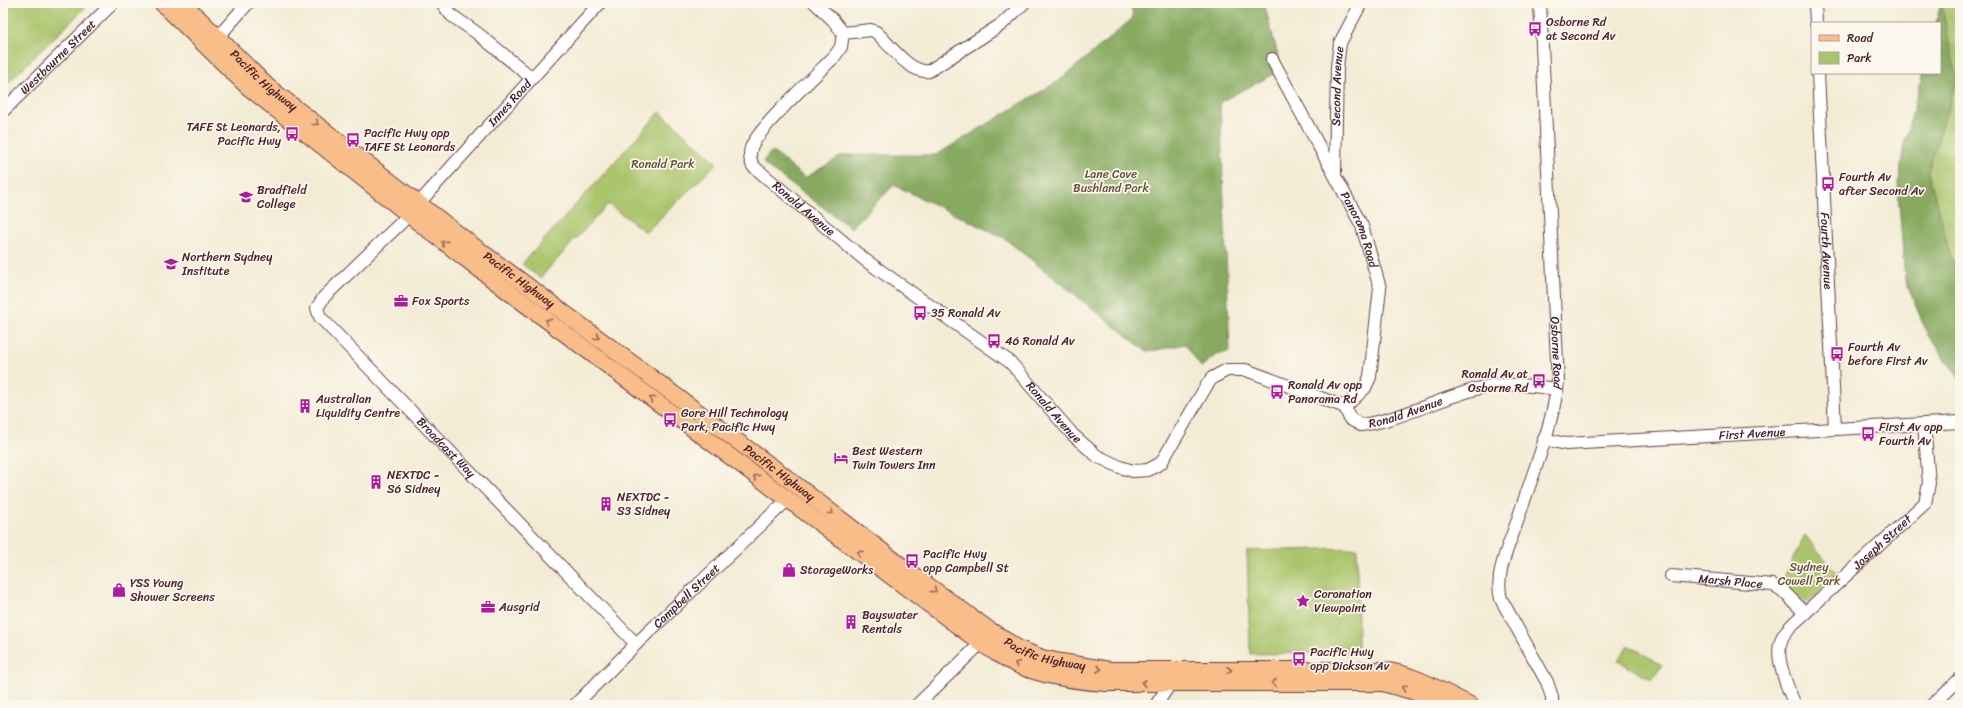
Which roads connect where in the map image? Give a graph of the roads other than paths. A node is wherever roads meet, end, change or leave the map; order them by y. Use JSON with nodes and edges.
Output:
{"nodes":[{"id":1,"x":113,"y":3,"type":"edge"},
{"id":2,"x":162,"y":3,"type":"edge"},
{"id":3,"x":183,"y":3,"type":"edge"},
{"id":4,"x":248,"y":3,"type":"edge"},
{"id":5,"x":442,"y":3,"type":"edge"},
{"id":6,"x":600,"y":3,"type":"edge"},
{"id":7,"x":815,"y":3,"type":"edge"},
{"id":8,"x":1024,"y":3,"type":"edge"},
{"id":9,"x":1361,"y":3,"type":"edge"},
{"id":10,"x":1540,"y":3,"type":"edge"},
{"id":11,"x":1815,"y":3,"type":"edge"},
{"id":12,"x":1816,"y":22,"type":"edge"},
{"id":13,"x":843,"y":33,"type":"junction"},
{"id":14,"x":217,"y":38,"type":"junction"},
{"id":15,"x":1272,"y":59,"type":"dead end"},
{"id":16,"x":1818,"y":74,"type":"edge"},
{"id":17,"x":532,"y":78,"type":"junction"},
{"id":18,"x":3,"y":111,"type":"edge"},
{"id":19,"x":1335,"y":175,"type":"junction"},
{"id":20,"x":419,"y":203,"type":"junction"},
{"id":21,"x":409,"y":215,"type":"junction"},
{"id":22,"x":1557,"y":389,"type":"junction"},
{"id":23,"x":1345,"y":407,"type":"junction"},
{"id":24,"x":1960,"y":422,"type":"edge"},
{"id":25,"x":1924,"y":424,"type":"junction"},
{"id":26,"x":1835,"y":429,"type":"junction"},
{"id":27,"x":1544,"y":439,"type":"junction"},
{"id":28,"x":800,"y":488,"type":"junction"},
{"id":29,"x":787,"y":500,"type":"junction"},
{"id":30,"x":1671,"y":576,"type":"dead end"},
{"id":31,"x":1805,"y":613,"type":"junction"},
{"id":32,"x":981,"y":643,"type":"junction"},
{"id":33,"x":636,"y":644,"type":"junction"},
{"id":34,"x":1960,"y":679,"type":"edge"},
{"id":35,"x":1170,"y":684,"type":"junction"},
{"id":36,"x":1419,"y":701,"type":"edge"},
{"id":37,"x":575,"y":705,"type":"edge"},
{"id":38,"x":917,"y":705,"type":"edge"},
{"id":39,"x":1156,"y":705,"type":"edge"},
{"id":40,"x":1439,"y":705,"type":"edge"},
{"id":41,"x":1470,"y":705,"type":"edge"},
{"id":42,"x":1552,"y":705,"type":"edge"},
{"id":43,"x":1794,"y":705,"type":"edge"},
{"id":44,"x":1932,"y":705,"type":"edge"}],
"edges":[{"from":1,"to":18,"type":"street","name":"Westbourne Street"},
{"from":2,"to":21,"type":"main road","name":"Pacific Highway"},
{"from":3,"to":14,"type":"main road","name":"Pacific Highway"},
{"from":4,"to":14,"type":"street"},
{"from":5,"to":17,"type":"street"},
{"from":6,"to":17,"type":"street","name":"Innes Road"},
{"from":7,"to":13,"type":"street"},
{"from":8,"to":13,"type":"street"},
{"from":9,"to":19,"type":"street","name":"Second Avenue"},
{"from":10,"to":22,"type":"street","name":"Osborne Road"},
{"from":11,"to":12,"type":"street"},
{"from":13,"to":23,"type":"street","name":"Ronald Avenue"},
{"from":14,"to":20,"type":"main road","name":"Pacific Highway","one_way":true},
{"from":15,"to":19,"type":"street","name":"Panorama Road"},
{"from":16,"to":26,"type":"street","name":"Fourth Avenue"},
{"from":17,"to":20,"type":"street","name":"Innes Road"},
{"from":19,"to":23,"type":"street","name":"Panorama Road"},
{"from":20,"to":28,"type":"main road","name":"Pacific Highway","one_way":true},
{"from":29,"to":21,"type":"main road","name":"Pacific Highway","one_way":true},
{"from":21,"to":33,"type":"street","name":"Broadcast Way"},
{"from":22,"to":23,"type":"street","name":"Ronald Avenue"},
{"from":22,"to":27,"type":"street","name":"Osborne Road"},
{"from":24,"to":25,"type":"street","name":"First Avenue"},
{"from":25,"to":26,"type":"street","name":"First Avenue"},
{"from":25,"to":31,"type":"street","name":"Joseph Street"},
{"from":26,"to":27,"type":"street","name":"First Avenue"},
{"from":27,"to":42,"type":"street","name":"Osborne Road"},
{"from":28,"to":29,"type":"main road","name":"Campbell Street"},
{"from":28,"to":41,"type":"main road","name":"Pacific Highway","one_way":true},
{"from":32,"to":29,"type":"main road","name":"Pacific Highway","one_way":true},
{"from":29,"to":33,"type":"street","name":"Campbell Street"},
{"from":30,"to":31,"type":"street","name":"Marsh Place"},
{"from":31,"to":43,"type":"street","name":"Joseph Street"},
{"from":35,"to":32,"type":"main road","name":"Pacific Highway","one_way":true},
{"from":32,"to":38,"type":"street"},
{"from":33,"to":37,"type":"street","name":"Campbell Street"},
{"from":34,"to":44,"type":"street"},
{"from":36,"to":35,"type":"main road","name":"Pacific Highway","one_way":true},
{"from":35,"to":39,"type":"street"},
{"from":36,"to":40,"type":"main road","name":"Pacific Highway"}]}
